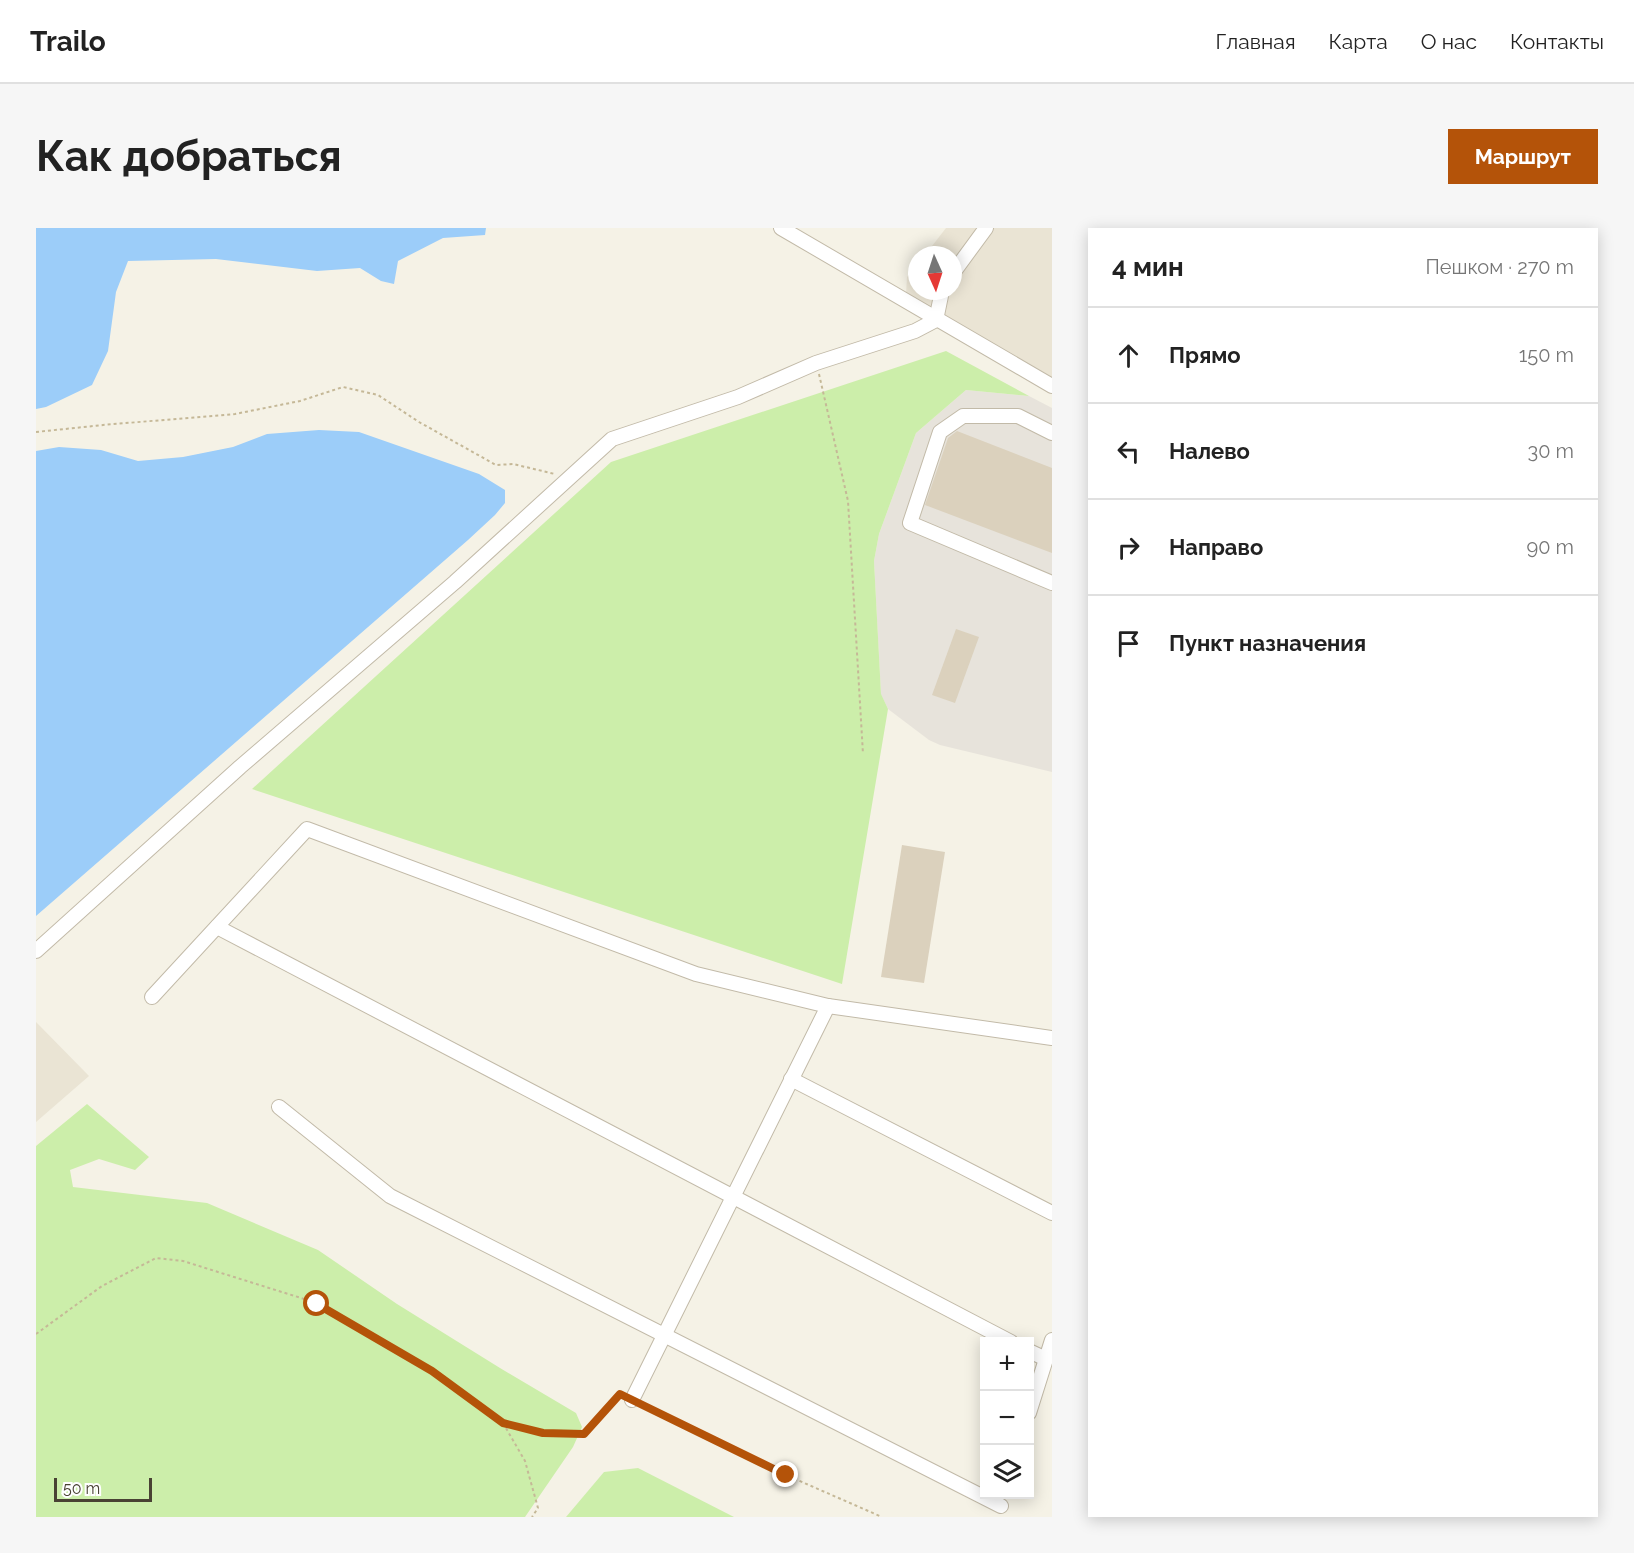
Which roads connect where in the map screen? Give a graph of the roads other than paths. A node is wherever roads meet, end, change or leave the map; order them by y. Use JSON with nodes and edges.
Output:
{"nodes":[{"id":1,"x":781,"y":228,"type":"edge"},
{"id":2,"x":986,"y":228,"type":"edge"},
{"id":3,"x":962,"y":261,"type":"edge"},
{"id":4,"x":940,"y":300,"type":"edge"},
{"id":5,"x":936,"y":320,"type":"junction"},
{"id":6,"x":1052,"y":386,"type":"edge"},
{"id":7,"x":1052,"y":433,"type":"edge"},
{"id":8,"x":1052,"y":583,"type":"edge"},
{"id":9,"x":217,"y":927,"type":"junction"},
{"id":10,"x":36,"y":951,"type":"edge"},
{"id":11,"x":152,"y":997,"type":"dead end"},
{"id":12,"x":828,"y":1005,"type":"junction"},
{"id":13,"x":1052,"y":1038,"type":"edge"},
{"id":14,"x":791,"y":1079,"type":"junction"},
{"id":15,"x":279,"y":1107,"type":"dead end"},
{"id":16,"x":733,"y":1197,"type":"junction"},
{"id":17,"x":1052,"y":1212,"type":"edge"},
{"id":18,"x":664,"y":1335,"type":"junction"},
{"id":19,"x":1003,"y":1337,"type":"edge"},
{"id":20,"x":1052,"y":1340,"type":"edge"},
{"id":21,"x":1034,"y":1353,"type":"edge"},
{"id":22,"x":1046,"y":1359,"type":"junction"},
{"id":23,"x":1034,"y":1397,"type":"edge"},
{"id":24,"x":632,"y":1400,"type":"road end"},
{"id":25,"x":1001,"y":1506,"type":"edge"}],
"edges":[{"from":1,"to":5,"type":"street"},
{"from":2,"to":3,"type":"street"},
{"from":4,"to":5,"type":"street"},
{"from":5,"to":6,"type":"street"},
{"from":5,"to":10,"type":"street"},
{"from":7,"to":8,"type":"street"},
{"from":9,"to":11,"type":"street"},
{"from":9,"to":12,"type":"street"},
{"from":9,"to":16,"type":"street"},
{"from":12,"to":13,"type":"street"},
{"from":12,"to":14,"type":"street"},
{"from":14,"to":16,"type":"street"},
{"from":14,"to":17,"type":"street"},
{"from":15,"to":18,"type":"street"},
{"from":16,"to":18,"type":"street"},
{"from":16,"to":19,"type":"street"},
{"from":18,"to":24,"type":"street"},
{"from":18,"to":25,"type":"street"},
{"from":20,"to":22,"type":"street"},
{"from":21,"to":22,"type":"street"},
{"from":22,"to":23,"type":"street"}]}
